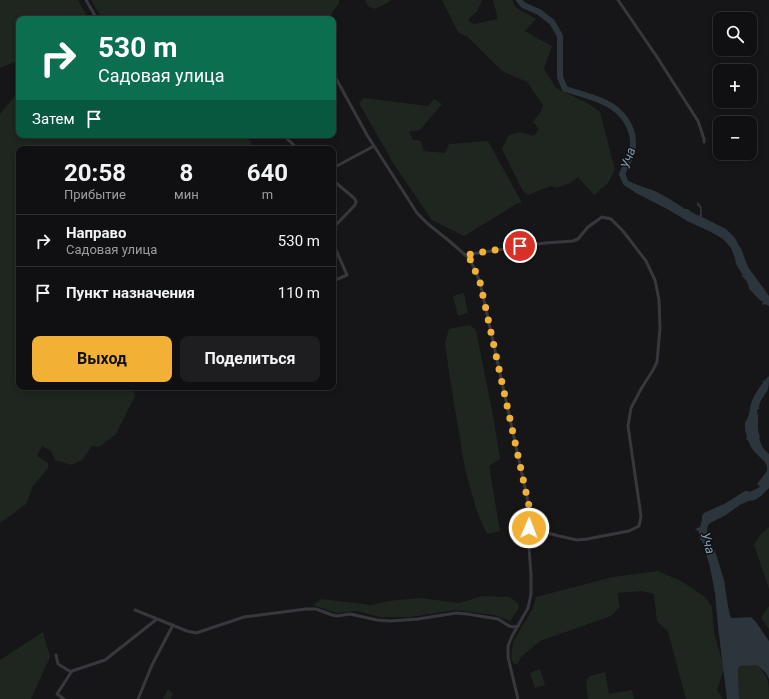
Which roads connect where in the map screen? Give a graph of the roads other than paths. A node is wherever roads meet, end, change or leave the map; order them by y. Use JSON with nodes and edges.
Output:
{"nodes":[{"id":1,"x":86,"y":0,"type":"edge"},
{"id":2,"x":618,"y":0,"type":"edge"},
{"id":3,"x":95,"y":16,"type":"edge"},
{"id":4,"x":336,"y":78,"type":"edge"},
{"id":5,"x":286,"y":138,"type":"edge"},
{"id":6,"x":704,"y":142,"type":"dead end"},
{"id":7,"x":295,"y":146,"type":"edge"},
{"id":8,"x":374,"y":146,"type":"junction"},
{"id":9,"x":336,"y":166,"type":"edge"},
{"id":10,"x":336,"y":182,"type":"edge"},
{"id":11,"x":336,"y":225,"type":"edge"},
{"id":12,"x":336,"y":250,"type":"edge"},
{"id":13,"x":465,"y":255,"type":"junction"},
{"id":14,"x":336,"y":280,"type":"edge"},
{"id":15,"x":529,"y":528,"type":"junction"},
{"id":16,"x":135,"y":610,"type":"dead end"},
{"id":17,"x":157,"y":618,"type":"junction"},
{"id":18,"x":173,"y":625,"type":"junction"},
{"id":19,"x":518,"y":626,"type":"junction"},
{"id":20,"x":56,"y":655,"type":"dead end"},
{"id":21,"x":71,"y":672,"type":"junction"},
{"id":22,"x":64,"y":699,"type":"edge"},
{"id":23,"x":138,"y":699,"type":"edge"},
{"id":24,"x":518,"y":699,"type":"edge"}],
"edges":[{"from":1,"to":3,"type":"street"},
{"from":2,"to":6,"type":"street"},
{"from":4,"to":8,"type":"street"},
{"from":5,"to":7,"type":"street"},
{"from":8,"to":9,"type":"street"},
{"from":8,"to":13,"type":"street"},
{"from":10,"to":11,"type":"street"},
{"from":12,"to":14,"type":"street"},
{"from":13,"to":15,"type":"street"},
{"from":13,"to":15,"type":"street"},
{"from":15,"to":19,"type":"street"},
{"from":16,"to":17,"type":"street"},
{"from":17,"to":18,"type":"street"},
{"from":17,"to":21,"type":"street"},
{"from":18,"to":19,"type":"street"},
{"from":18,"to":23,"type":"street"},
{"from":19,"to":24,"type":"street"},
{"from":20,"to":21,"type":"street"},
{"from":21,"to":22,"type":"street"}]}
